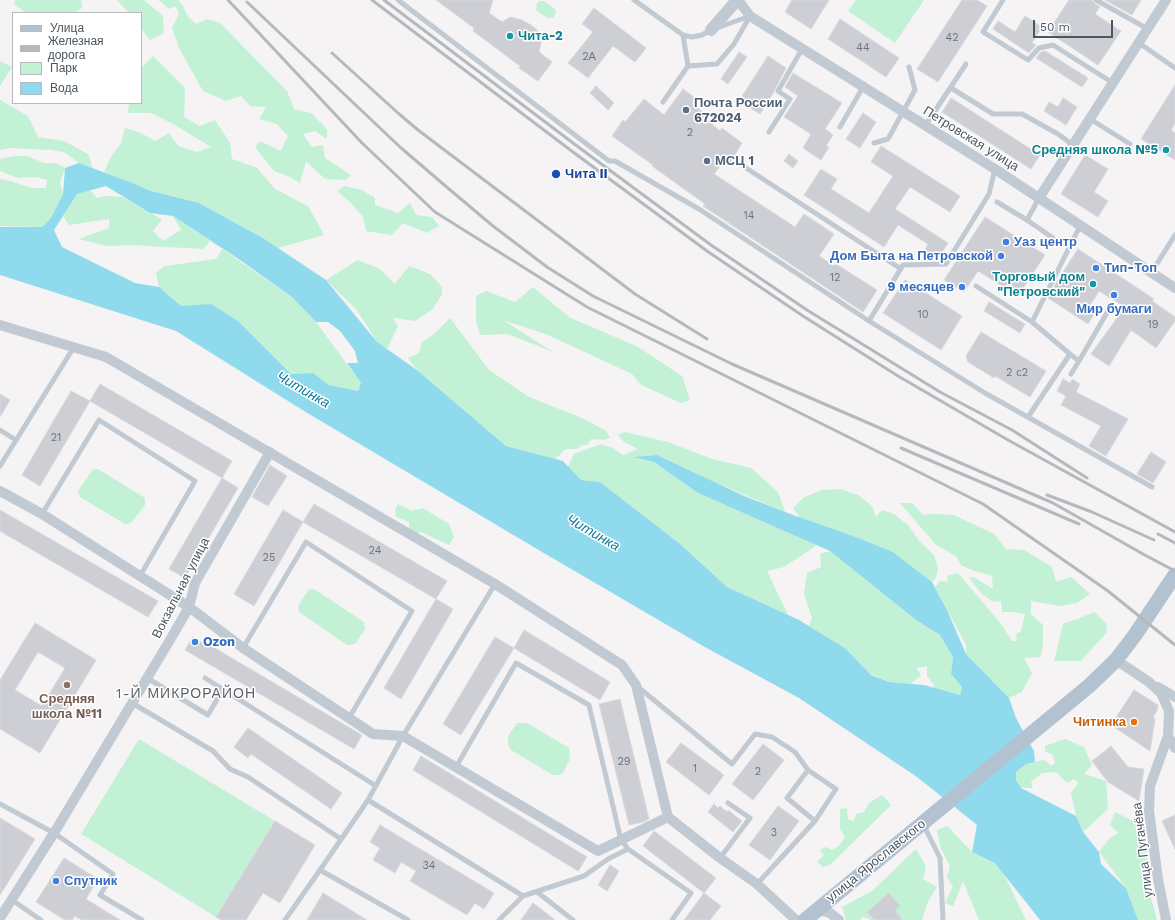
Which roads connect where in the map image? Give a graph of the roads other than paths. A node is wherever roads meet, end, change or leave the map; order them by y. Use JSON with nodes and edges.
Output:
{"nodes":[{"id":1,"x":398,"y":0,"type":"edge"},
{"id":2,"x":634,"y":0,"type":"edge"},
{"id":3,"x":737,"y":0,"type":"edge"},
{"id":4,"x":1003,"y":0,"type":"edge"},
{"id":5,"x":1096,"y":0,"type":"edge"},
{"id":6,"x":1166,"y":0,"type":"edge"},
{"id":7,"x":750,"y":16,"type":"junction"},
{"id":8,"x":1148,"y":29,"type":"junction"},
{"id":9,"x":711,"y":30,"type":"junction"},
{"id":10,"x":683,"y":35,"type":"junction"},
{"id":11,"x":1139,"y":43,"type":"junction"},
{"id":12,"x":802,"y":49,"type":"junction"},
{"id":13,"x":966,"y":64,"type":"dead end"},
{"id":14,"x":688,"y":66,"type":"junction"},
{"id":15,"x":909,"y":67,"type":"dead end"},
{"id":16,"x":1175,"y":68,"type":"edge"},
{"id":17,"x":1113,"y":83,"type":"junction"},
{"id":18,"x":863,"y":87,"type":"junction"},
{"id":19,"x":951,"y":88,"type":"junction"},
{"id":20,"x":663,"y":102,"type":"dead end"},
{"id":21,"x":902,"y":112,"type":"junction"},
{"id":22,"x":1090,"y":119,"type":"junction"},
{"id":23,"x":925,"y":126,"type":"junction"},
{"id":24,"x":840,"y":127,"type":"dead end"},
{"id":25,"x":769,"y":132,"type":"dead end"},
{"id":26,"x":874,"y":143,"type":"dead end"},
{"id":27,"x":1130,"y":144,"type":"dead end"},
{"id":28,"x":1073,"y":145,"type":"junction"},
{"id":29,"x":743,"y":166,"type":"dead end"},
{"id":30,"x":995,"y":170,"type":"junction"},
{"id":31,"x":1040,"y":198,"type":"junction"},
{"id":32,"x":997,"y":202,"type":"dead end"},
{"id":33,"x":1027,"y":220,"type":"junction"},
{"id":34,"x":1080,"y":226,"type":"junction"},
{"id":35,"x":1175,"y":235,"type":"edge"},
{"id":36,"x":1053,"y":238,"type":"dead end"},
{"id":37,"x":901,"y":268,"type":"junction"},
{"id":38,"x":1151,"y":273,"type":"junction"},
{"id":39,"x":976,"y":286,"type":"dead end"},
{"id":40,"x":1175,"y":288,"type":"edge"},
{"id":41,"x":1108,"y":311,"type":"dead end"},
{"id":42,"x":869,"y":321,"type":"junction"},
{"id":43,"x":1032,"y":322,"type":"junction"},
{"id":44,"x":0,"y":325,"type":"edge"},
{"id":45,"x":74,"y":346,"type":"junction"},
{"id":46,"x":1070,"y":354,"type":"junction"},
{"id":47,"x":1079,"y":361,"type":"junction"},
{"id":48,"x":1071,"y":374,"type":"dead end"},
{"id":49,"x":1028,"y":417,"type":"junction"},
{"id":50,"x":0,"y":430,"type":"edge"},
{"id":51,"x":16,"y":440,"type":"junction"},
{"id":52,"x":270,"y":452,"type":"junction"},
{"id":53,"x":0,"y":466,"type":"edge"},
{"id":54,"x":1152,"y":487,"type":"dead end"},
{"id":55,"x":0,"y":491,"type":"edge"},
{"id":56,"x":42,"y":514,"type":"junction"},
{"id":57,"x":140,"y":576,"type":"junction"},
{"id":58,"x":495,"y":584,"type":"junction"},
{"id":59,"x":1172,"y":584,"type":"edge"},
{"id":60,"x":189,"y":607,"type":"junction"},
{"id":61,"x":243,"y":648,"type":"junction"},
{"id":62,"x":1116,"y":660,"type":"junction"},
{"id":63,"x":147,"y":678,"type":"junction"},
{"id":64,"x":205,"y":678,"type":"dead end"},
{"id":65,"x":1149,"y":682,"type":"junction"},
{"id":66,"x":636,"y":685,"type":"junction"},
{"id":67,"x":223,"y":689,"type":"junction"},
{"id":68,"x":1175,"y":697,"type":"edge"},
{"id":69,"x":132,"y":703,"type":"junction"},
{"id":70,"x":349,"y":718,"type":"junction"},
{"id":71,"x":403,"y":736,"type":"junction"},
{"id":72,"x":1168,"y":736,"type":"junction"},
{"id":73,"x":1175,"y":748,"type":"edge"},
{"id":74,"x":456,"y":767,"type":"junction"},
{"id":75,"x":808,"y":770,"type":"junction"},
{"id":76,"x":376,"y":786,"type":"junction"},
{"id":77,"x":368,"y":800,"type":"junction"},
{"id":78,"x":728,"y":803,"type":"dead end"},
{"id":79,"x":0,"y":804,"type":"edge"},
{"id":80,"x":668,"y":817,"type":"junction"},
{"id":81,"x":929,"y":818,"type":"junction"},
{"id":82,"x":815,"y":821,"type":"junction"},
{"id":83,"x":54,"y":833,"type":"junction"},
{"id":84,"x":342,"y":839,"type":"junction"},
{"id":85,"x":621,"y":840,"type":"junction"},
{"id":86,"x":628,"y":849,"type":"junction"},
{"id":87,"x":720,"y":858,"type":"junction"},
{"id":88,"x":320,"y":870,"type":"junction"},
{"id":89,"x":756,"y":884,"type":"junction"},
{"id":90,"x":537,"y":892,"type":"junction"},
{"id":91,"x":523,"y":896,"type":"junction"},
{"id":92,"x":12,"y":900,"type":"junction"},
{"id":93,"x":817,"y":909,"type":"junction"},
{"id":94,"x":1,"y":916,"type":"edge"},
{"id":95,"x":41,"y":920,"type":"edge"},
{"id":96,"x":142,"y":920,"type":"edge"},
{"id":97,"x":285,"y":920,"type":"edge"},
{"id":98,"x":408,"y":920,"type":"edge"},
{"id":99,"x":499,"y":920,"type":"edge"},
{"id":100,"x":573,"y":920,"type":"edge"},
{"id":101,"x":672,"y":920,"type":"edge"},
{"id":102,"x":796,"y":920,"type":"edge"},
{"id":103,"x":805,"y":920,"type":"edge"},
{"id":104,"x":839,"y":920,"type":"edge"},
{"id":105,"x":943,"y":920,"type":"edge"},
{"id":106,"x":1166,"y":920,"type":"edge"}],
"edges":[{"from":1,"to":42,"type":"lane"},
{"from":2,"to":10,"type":"lane"},
{"from":3,"to":7,"type":"street"},
{"from":3,"to":9,"type":"street"},
{"from":4,"to":17,"type":"lane"},
{"from":5,"to":8,"type":"lane"},
{"from":6,"to":8,"type":"street"},
{"from":7,"to":9,"type":"lane"},
{"from":7,"to":12,"type":"street","name":"Петровская улица"},
{"from":7,"to":14,"type":"lane"},
{"from":8,"to":11,"type":"street"},
{"from":9,"to":10,"type":"lane"},
{"from":10,"to":14,"type":"lane"},
{"from":11,"to":16,"type":"lane"},
{"from":11,"to":17,"type":"street"},
{"from":12,"to":18,"type":"street","name":"Петровская улица"},
{"from":12,"to":25,"type":"lane"},
{"from":13,"to":19,"type":"lane"},
{"from":14,"to":20,"type":"lane"},
{"from":15,"to":21,"type":"lane"},
{"from":17,"to":22,"type":"street"},
{"from":18,"to":21,"type":"street","name":"Петровская улица"},
{"from":18,"to":24,"type":"lane"},
{"from":19,"to":23,"type":"lane"},
{"from":19,"to":28,"type":"lane"},
{"from":21,"to":23,"type":"street","name":"Петровская улица"},
{"from":21,"to":26,"type":"lane"},
{"from":22,"to":27,"type":"lane"},
{"from":22,"to":28,"type":"street"},
{"from":23,"to":30,"type":"street","name":"Петровская улица"},
{"from":28,"to":31,"type":"street"},
{"from":29,"to":37,"type":"lane"},
{"from":30,"to":31,"type":"street","name":"Петровская улица"},
{"from":30,"to":37,"type":"lane"},
{"from":31,"to":33,"type":"lane"},
{"from":31,"to":34,"type":"street","name":"Петровская улица"},
{"from":32,"to":33,"type":"lane"},
{"from":33,"to":36,"type":"lane"},
{"from":34,"to":38,"type":"street","name":"Петровская улица"},
{"from":34,"to":43,"type":"lane"},
{"from":35,"to":38,"type":"lane"},
{"from":37,"to":42,"type":"lane"},
{"from":38,"to":40,"type":"street","name":"Петровская улица"},
{"from":39,"to":43,"type":"lane"},
{"from":41,"to":47,"type":"lane"},
{"from":42,"to":49,"type":"lane"},
{"from":43,"to":46,"type":"lane"},
{"from":44,"to":45,"type":"street"},
{"from":45,"to":51,"type":"lane"},
{"from":45,"to":52,"type":"street"},
{"from":46,"to":47,"type":"lane"},
{"from":46,"to":49,"type":"lane"},
{"from":47,"to":48,"type":"lane"},
{"from":49,"to":54,"type":"lane"},
{"from":50,"to":51,"type":"lane"},
{"from":51,"to":53,"type":"lane"},
{"from":52,"to":58,"type":"street"},
{"from":52,"to":60,"type":"street","name":"Вокзальная улица"},
{"from":55,"to":56,"type":"street"},
{"from":56,"to":57,"type":"street"},
{"from":56,"to":57,"type":"lane"},
{"from":57,"to":60,"type":"street"},
{"from":58,"to":66,"type":"street"},
{"from":58,"to":71,"type":"lane"},
{"from":59,"to":62,"type":"main road","name":"улица Ярославского"},
{"from":60,"to":61,"type":"street"},
{"from":60,"to":63,"type":"street","name":"Вокзальная улица"},
{"from":61,"to":70,"type":"street"},
{"from":61,"to":70,"type":"lane"},
{"from":62,"to":65,"type":"street","name":"улица Пугачёва"},
{"from":62,"to":81,"type":"main road","name":"улица Ярославского"},
{"from":63,"to":67,"type":"lane"},
{"from":63,"to":69,"type":"street","name":"Вокзальная улица"},
{"from":64,"to":67,"type":"lane"},
{"from":65,"to":68,"type":"street"},
{"from":65,"to":72,"type":"street","name":"улица Пугачёва"},
{"from":66,"to":75,"type":"lane"},
{"from":66,"to":80,"type":"street"},
{"from":67,"to":76,"type":"lane"},
{"from":69,"to":83,"type":"street","name":"Вокзальная улица"},
{"from":69,"to":84,"type":"lane"},
{"from":70,"to":71,"type":"street"},
{"from":71,"to":74,"type":"street"},
{"from":71,"to":76,"type":"lane"},
{"from":72,"to":73,"type":"street"},
{"from":72,"to":106,"type":"street","name":"улица Пугачёва"},
{"from":74,"to":85,"type":"street"},
{"from":74,"to":85,"type":"lane"},
{"from":75,"to":82,"type":"lane"},
{"from":75,"to":82,"type":"lane"},
{"from":76,"to":77,"type":"lane"},
{"from":77,"to":84,"type":"lane"},
{"from":77,"to":91,"type":"lane"},
{"from":78,"to":87,"type":"lane"},
{"from":79,"to":83,"type":"lane"},
{"from":80,"to":85,"type":"street"},
{"from":80,"to":87,"type":"street"},
{"from":81,"to":93,"type":"main road","name":"улица Ярославского"},
{"from":81,"to":105,"type":"lane"},
{"from":82,"to":89,"type":"lane"},
{"from":83,"to":92,"type":"street","name":"Вокзальная улица"},
{"from":83,"to":96,"type":"lane"},
{"from":84,"to":88,"type":"lane"},
{"from":85,"to":86,"type":"lane"},
{"from":86,"to":90,"type":"lane"},
{"from":86,"to":101,"type":"lane"},
{"from":87,"to":89,"type":"street"},
{"from":88,"to":97,"type":"lane"},
{"from":88,"to":98,"type":"lane"},
{"from":89,"to":102,"type":"street"},
{"from":90,"to":91,"type":"lane"},
{"from":90,"to":100,"type":"lane"},
{"from":91,"to":99,"type":"lane"},
{"from":92,"to":94,"type":"street","name":"Вокзальная улица"},
{"from":92,"to":95,"type":"lane"},
{"from":93,"to":103,"type":"main road","name":"улица Ярославского"},
{"from":93,"to":104,"type":"street"}]}
